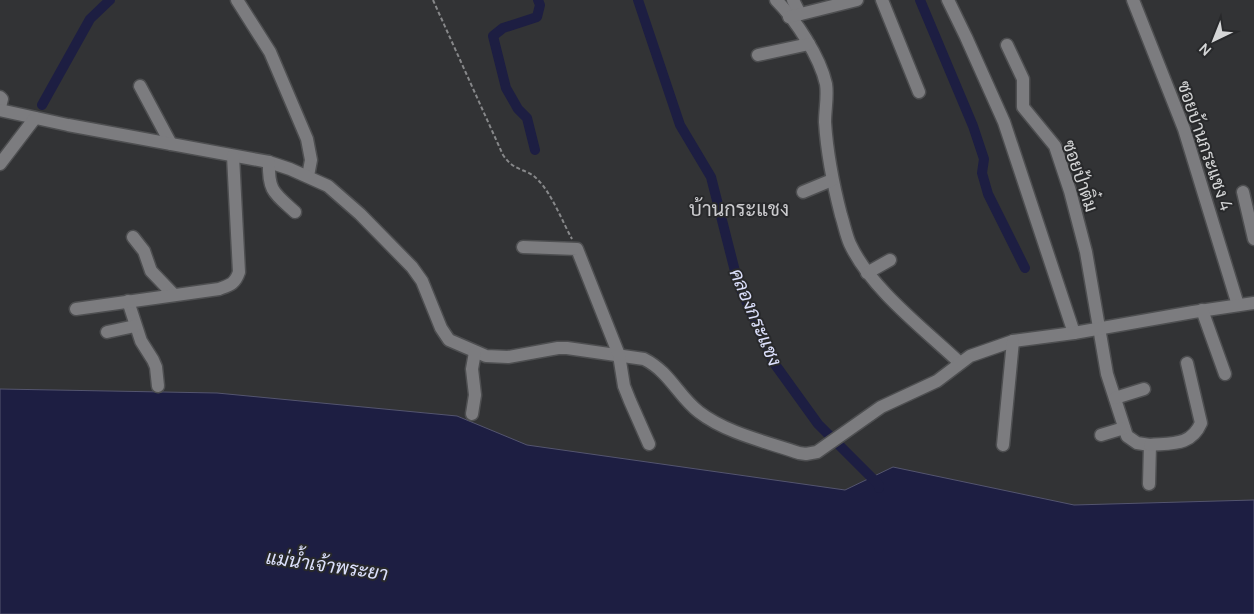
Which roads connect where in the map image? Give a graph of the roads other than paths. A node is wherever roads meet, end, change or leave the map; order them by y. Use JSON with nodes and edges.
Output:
{"nodes":[{"id":1,"x":237,"y":0,"type":"edge"},
{"id":2,"x":776,"y":0,"type":"edge"},
{"id":3,"x":793,"y":0,"type":"edge"},
{"id":4,"x":857,"y":0,"type":"edge"},
{"id":5,"x":882,"y":0,"type":"edge"},
{"id":6,"x":948,"y":0,"type":"edge"},
{"id":7,"x":1133,"y":0,"type":"edge"},
{"id":8,"x":795,"y":16,"type":"junction"},
{"id":9,"x":809,"y":44,"type":"junction"},
{"id":10,"x":1008,"y":45,"type":"dead end"},
{"id":11,"x":758,"y":55,"type":"dead end"},
{"id":12,"x":140,"y":86,"type":"dead end"},
{"id":13,"x":919,"y":92,"type":"dead end"},
{"id":14,"x":0,"y":97,"type":"edge"},
{"id":15,"x":0,"y":109,"type":"edge"},
{"id":16,"x":33,"y":118,"type":"junction"},
{"id":17,"x":171,"y":144,"type":"junction"},
{"id":18,"x":233,"y":156,"type":"junction"},
{"id":19,"x":269,"y":162,"type":"junction"},
{"id":20,"x":0,"y":164,"type":"edge"},
{"id":21,"x":308,"y":176,"type":"junction"},
{"id":22,"x":832,"y":180,"type":"junction"},
{"id":23,"x":803,"y":192,"type":"dead end"},
{"id":24,"x":1244,"y":192,"type":"dead end"},
{"id":25,"x":295,"y":212,"type":"dead end"},
{"id":26,"x":133,"y":237,"type":"dead end"},
{"id":27,"x":1254,"y":239,"type":"edge"},
{"id":28,"x":523,"y":247,"type":"dead end"},
{"id":29,"x":890,"y":260,"type":"dead end"},
{"id":30,"x":867,"y":273,"type":"junction"},
{"id":31,"x":174,"y":295,"type":"junction"},
{"id":32,"x":128,"y":301,"type":"junction"},
{"id":33,"x":1254,"y":303,"type":"edge"},
{"id":34,"x":1238,"y":305,"type":"junction"},
{"id":35,"x":76,"y":309,"type":"dead end"},
{"id":36,"x":1202,"y":310,"type":"junction"},
{"id":37,"x":135,"y":326,"type":"junction"},
{"id":38,"x":1098,"y":329,"type":"junction"},
{"id":39,"x":107,"y":332,"type":"dead end"},
{"id":40,"x":1074,"y":333,"type":"junction"},
{"id":41,"x":1013,"y":341,"type":"junction"},
{"id":42,"x":475,"y":352,"type":"junction"},
{"id":43,"x":619,"y":355,"type":"junction"},
{"id":44,"x":960,"y":362,"type":"junction"},
{"id":45,"x":1187,"y":363,"type":"dead end"},
{"id":46,"x":1225,"y":374,"type":"dead end"},
{"id":47,"x":158,"y":386,"type":"dead end"},
{"id":48,"x":1144,"y":388,"type":"dead end"},
{"id":49,"x":1115,"y":398,"type":"junction"},
{"id":50,"x":472,"y":414,"type":"dead end"},
{"id":51,"x":1124,"y":428,"type":"junction"},
{"id":52,"x":1101,"y":436,"type":"dead end"},
{"id":53,"x":649,"y":444,"type":"dead end"},
{"id":54,"x":1003,"y":445,"type":"dead end"},
{"id":55,"x":1150,"y":445,"type":"junction"},
{"id":56,"x":1149,"y":484,"type":"dead end"}],
"edges":[{"from":1,"to":21,"type":"street"},
{"from":2,"to":8,"type":"street"},
{"from":3,"to":8,"type":"street"},
{"from":4,"to":8,"type":"street"},
{"from":5,"to":13,"type":"street"},
{"from":6,"to":40,"type":"street"},
{"from":7,"to":34,"type":"street","name":"ซอยบ้านกระแชง 4"},
{"from":8,"to":9,"type":"street"},
{"from":9,"to":11,"type":"street"},
{"from":9,"to":22,"type":"street"},
{"from":10,"to":38,"type":"street","name":"ซอยป้าติ๋ม"},
{"from":12,"to":17,"type":"street"},
{"from":14,"to":15,"type":"street"},
{"from":15,"to":16,"type":"street"},
{"from":16,"to":17,"type":"street"},
{"from":16,"to":20,"type":"street"},
{"from":17,"to":18,"type":"street"},
{"from":18,"to":19,"type":"street"},
{"from":18,"to":31,"type":"street"},
{"from":19,"to":21,"type":"street"},
{"from":19,"to":25,"type":"street"},
{"from":21,"to":42,"type":"street"},
{"from":22,"to":23,"type":"street"},
{"from":22,"to":30,"type":"street"},
{"from":24,"to":27,"type":"street"},
{"from":26,"to":31,"type":"street"},
{"from":28,"to":43,"type":"street"},
{"from":29,"to":30,"type":"street"},
{"from":30,"to":44,"type":"street"},
{"from":31,"to":32,"type":"street"},
{"from":32,"to":35,"type":"street"},
{"from":32,"to":37,"type":"street"},
{"from":33,"to":34,"type":"street"},
{"from":34,"to":36,"type":"street"},
{"from":36,"to":38,"type":"street"},
{"from":36,"to":46,"type":"street"},
{"from":37,"to":39,"type":"street"},
{"from":37,"to":47,"type":"street"},
{"from":38,"to":40,"type":"street"},
{"from":38,"to":49,"type":"street","name":"ซอยป้าติ๋ม"},
{"from":40,"to":41,"type":"street"},
{"from":41,"to":44,"type":"street"},
{"from":41,"to":54,"type":"street"},
{"from":42,"to":43,"type":"street"},
{"from":42,"to":50,"type":"street"},
{"from":43,"to":44,"type":"street"},
{"from":43,"to":53,"type":"street"},
{"from":45,"to":55,"type":"street"},
{"from":48,"to":49,"type":"street"},
{"from":49,"to":51,"type":"street","name":"ซอยป้าติ๋ม"},
{"from":51,"to":52,"type":"street"},
{"from":51,"to":55,"type":"street"},
{"from":55,"to":56,"type":"street"}]}
